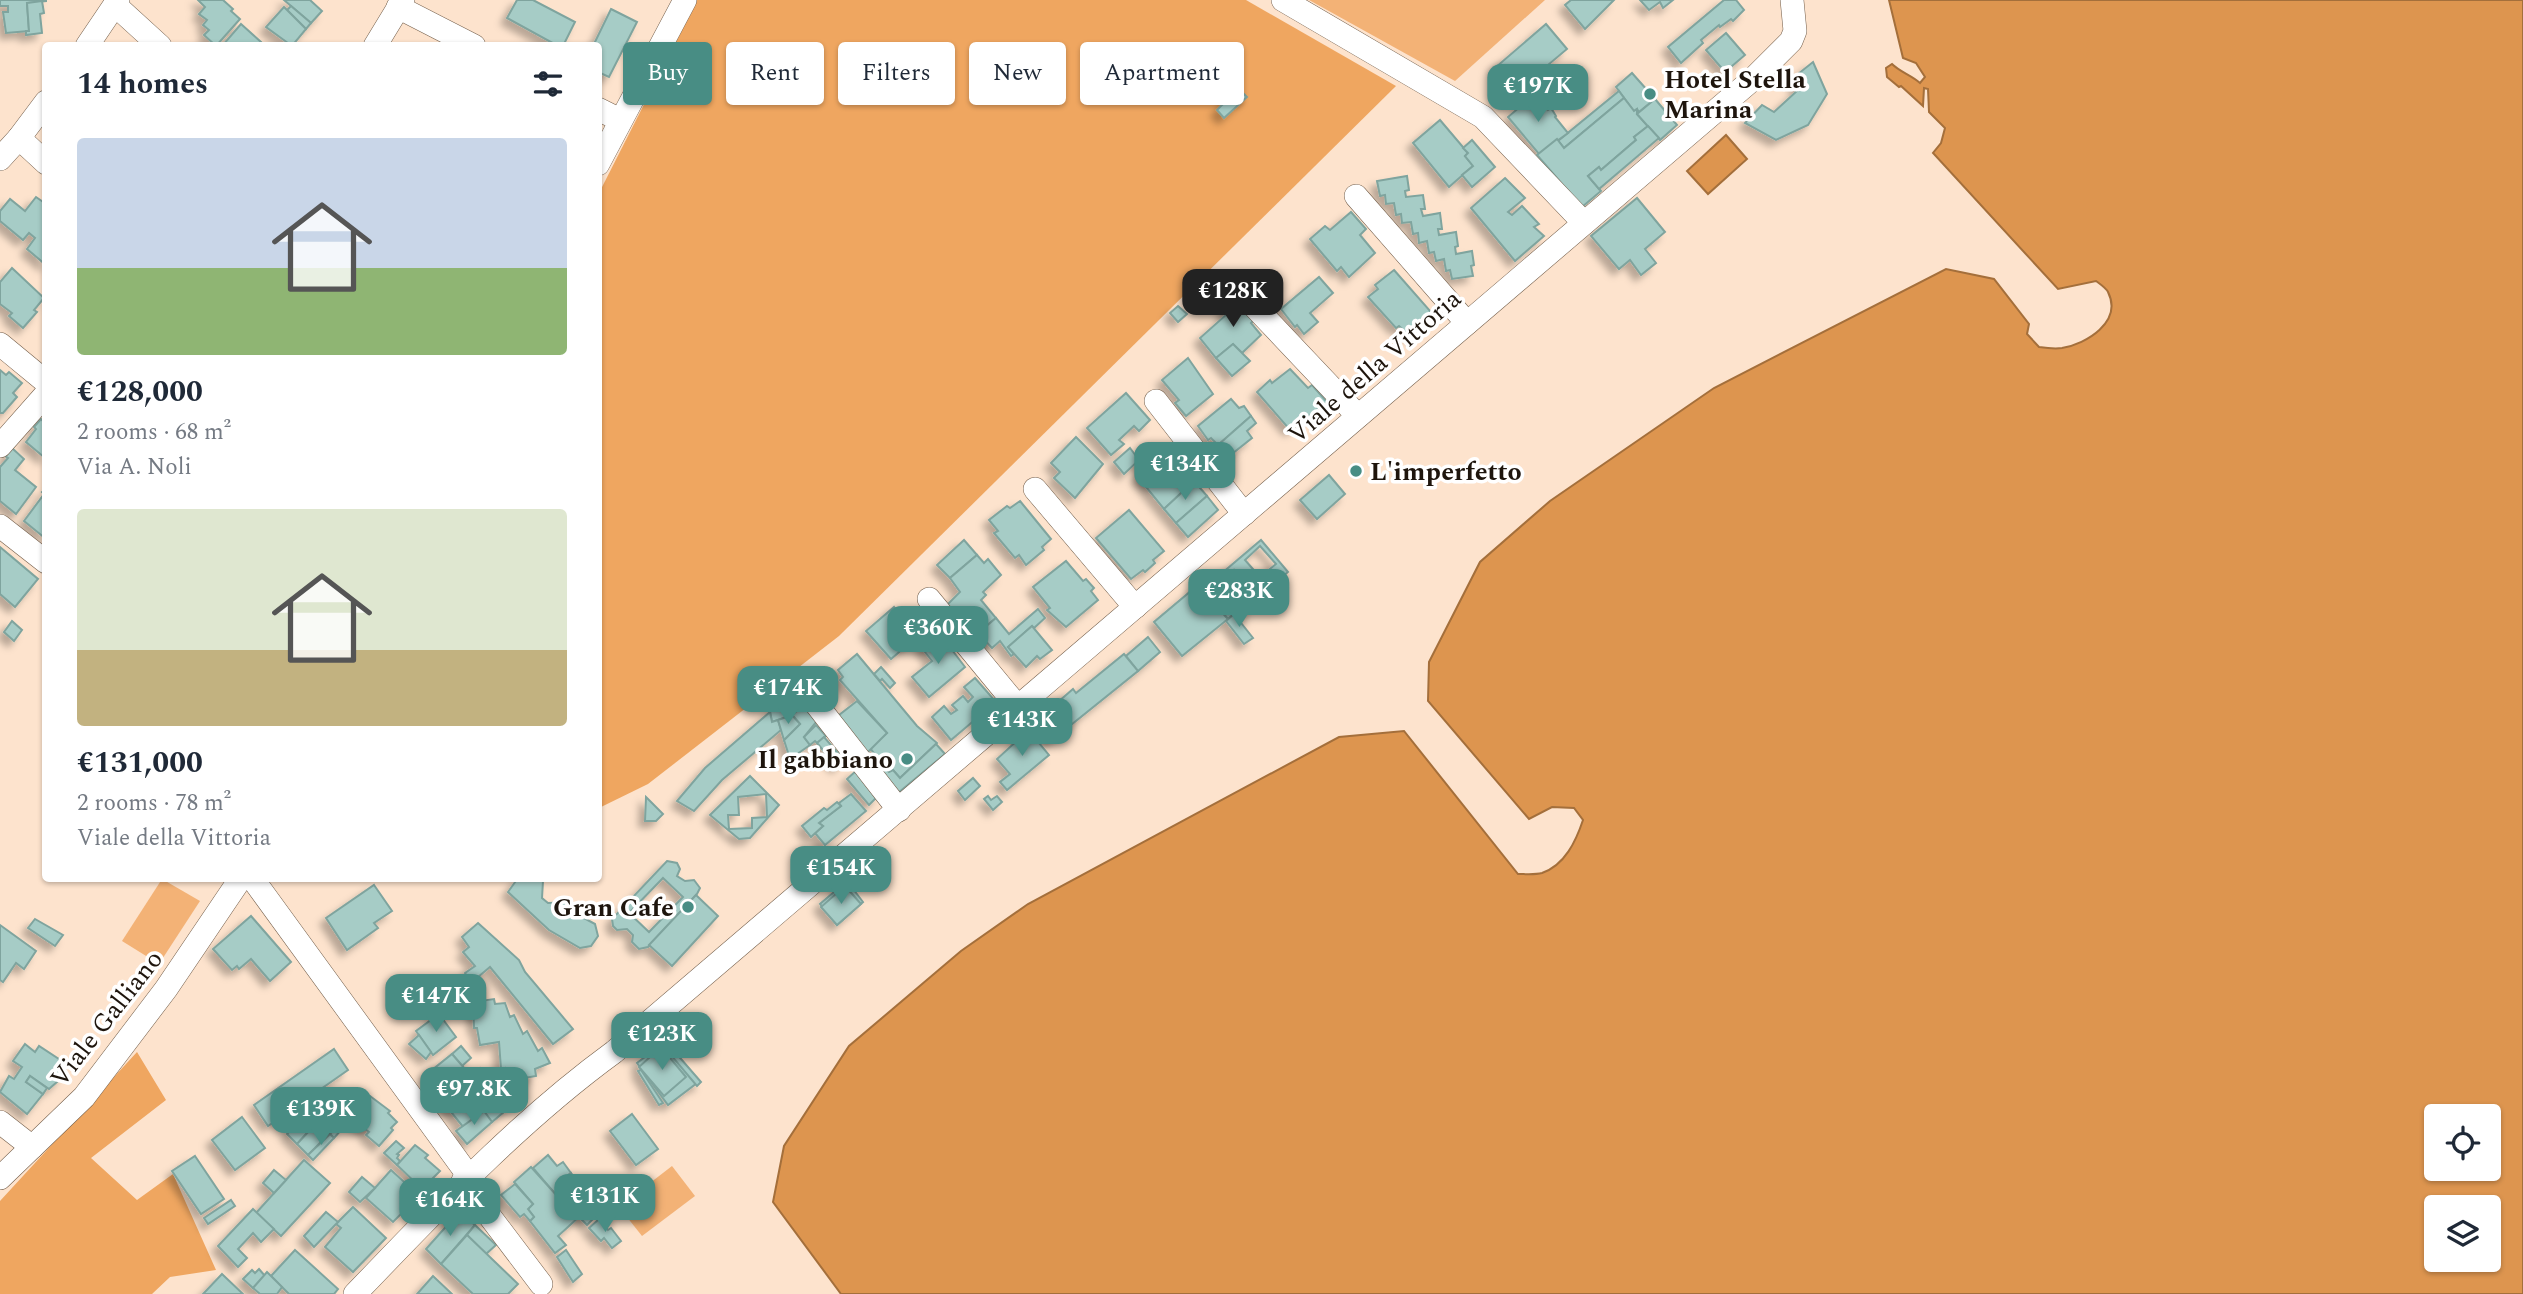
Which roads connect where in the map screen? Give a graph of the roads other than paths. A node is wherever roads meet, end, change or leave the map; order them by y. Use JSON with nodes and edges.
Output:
{"nodes":[{"id":1,"x":685,"y":0,"type":"edge"},
{"id":2,"x":1283,"y":0,"type":"edge"},
{"id":3,"x":1792,"y":0,"type":"edge"},
{"id":4,"x":117,"y":3,"type":"edge"},
{"id":5,"x":401,"y":4,"type":"edge"},
{"id":6,"x":90,"y":42,"type":"edge"},
{"id":7,"x":156,"y":42,"type":"edge"},
{"id":8,"x":377,"y":42,"type":"edge"},
{"id":9,"x":467,"y":42,"type":"edge"},
{"id":10,"x":42,"y":107,"type":"edge"},
{"id":11,"x":602,"y":111,"type":"edge"},
{"id":12,"x":620,"y":120,"type":"junction"},
{"id":13,"x":19,"y":138,"type":"junction"},
{"id":14,"x":602,"y":156,"type":"edge"},
{"id":15,"x":0,"y":159,"type":"edge"},
{"id":16,"x":42,"y":159,"type":"edge"},
{"id":17,"x":1356,"y":196,"type":"dead end"},
{"id":18,"x":1584,"y":223,"type":"junction"},
{"id":19,"x":1254,"y":306,"type":"dead end"},
{"id":20,"x":1467,"y":323,"type":"junction"},
{"id":21,"x":0,"y":344,"type":"edge"},
{"id":22,"x":42,"y":379,"type":"edge"},
{"id":23,"x":42,"y":399,"type":"edge"},
{"id":24,"x":1156,"y":401,"type":"dead end"},
{"id":25,"x":1358,"y":416,"type":"junction"},
{"id":26,"x":0,"y":446,"type":"edge"},
{"id":27,"x":1035,"y":489,"type":"dead end"},
{"id":28,"x":1244,"y":514,"type":"junction"},
{"id":29,"x":0,"y":526,"type":"edge"},
{"id":30,"x":42,"y":559,"type":"edge"},
{"id":31,"x":929,"y":599,"type":"dead end"},
{"id":32,"x":1135,"y":607,"type":"junction"},
{"id":33,"x":806,"y":691,"type":"dead end"},
{"id":34,"x":1018,"y":707,"type":"junction"},
{"id":35,"x":899,"y":810,"type":"junction"},
{"id":36,"x":238,"y":882,"type":"edge"},
{"id":37,"x":255,"y":882,"type":"edge"},
{"id":38,"x":0,"y":1122,"type":"edge"},
{"id":39,"x":32,"y":1147,"type":"junction"},
{"id":40,"x":0,"y":1178,"type":"edge"},
{"id":41,"x":466,"y":1178,"type":"junction"},
{"id":42,"x":541,"y":1284,"type":"dead end"},
{"id":43,"x":355,"y":1294,"type":"edge"}],
"edges":[{"from":1,"to":12,"type":"street"},
{"from":2,"to":18,"type":"street"},
{"from":3,"to":18,"type":"street","name":"Viale della Vittoria"},
{"from":4,"to":6,"type":"street"},
{"from":4,"to":7,"type":"street"},
{"from":5,"to":8,"type":"street"},
{"from":5,"to":9,"type":"street"},
{"from":10,"to":13,"type":"street"},
{"from":11,"to":12,"type":"street"},
{"from":12,"to":14,"type":"street"},
{"from":13,"to":15,"type":"street"},
{"from":13,"to":16,"type":"street"},
{"from":17,"to":20,"type":"street"},
{"from":18,"to":20,"type":"street","name":"Viale della Vittoria"},
{"from":19,"to":25,"type":"street"},
{"from":20,"to":25,"type":"street","name":"Viale della Vittoria"},
{"from":21,"to":22,"type":"street"},
{"from":23,"to":26,"type":"street"},
{"from":24,"to":28,"type":"street"},
{"from":25,"to":28,"type":"street","name":"Viale della Vittoria"},
{"from":27,"to":32,"type":"street"},
{"from":28,"to":32,"type":"street","name":"Viale della Vittoria"},
{"from":29,"to":30,"type":"street"},
{"from":31,"to":34,"type":"street"},
{"from":32,"to":34,"type":"street","name":"Viale della Vittoria"},
{"from":33,"to":35,"type":"street"},
{"from":34,"to":35,"type":"street","name":"Viale della Vittoria"},
{"from":35,"to":41,"type":"street","name":"Viale della Vittoria"},
{"from":36,"to":39,"type":"street","name":"Viale Galliano"},
{"from":37,"to":41,"type":"street"},
{"from":38,"to":39,"type":"street"},
{"from":39,"to":40,"type":"street","name":"Viale Galliano"},
{"from":41,"to":42,"type":"street"},
{"from":41,"to":43,"type":"street","name":"Viale della Vittoria"}]}
